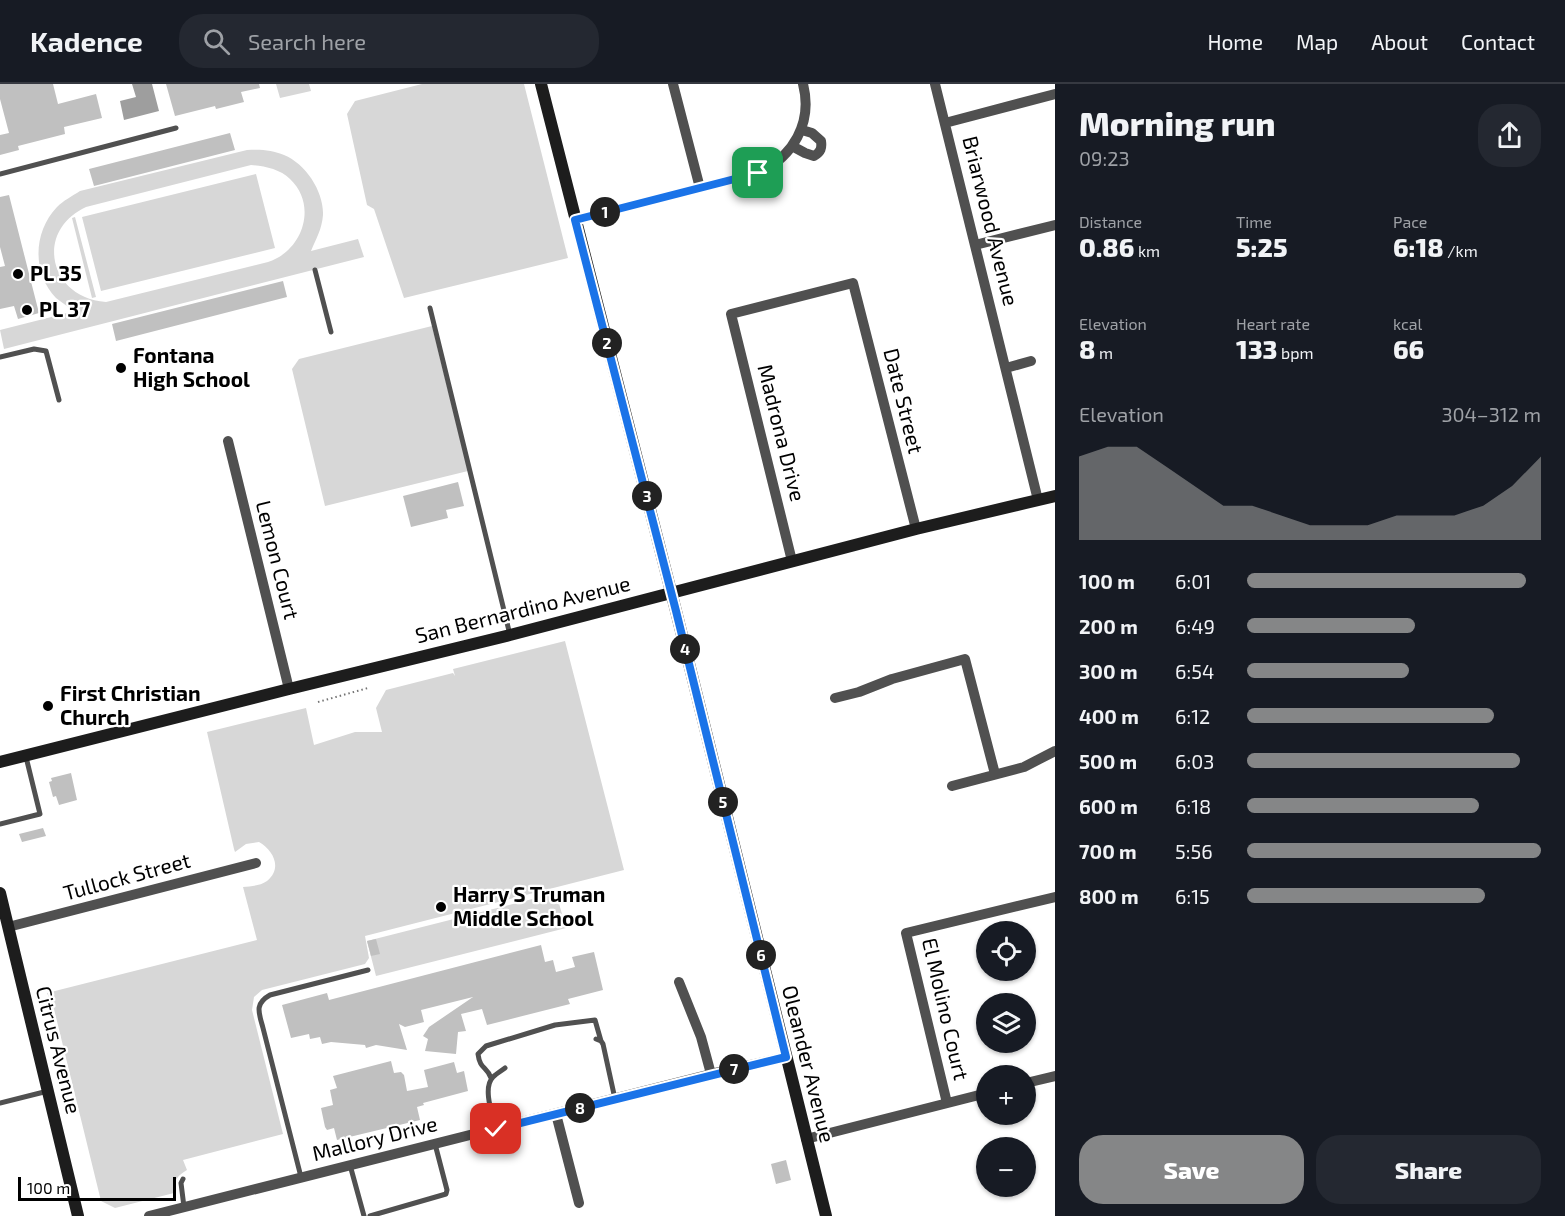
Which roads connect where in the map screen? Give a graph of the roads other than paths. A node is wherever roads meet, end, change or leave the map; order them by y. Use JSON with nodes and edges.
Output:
{"nodes":[{"id":1,"x":541,"y":84,"type":"edge"},
{"id":2,"x":673,"y":84,"type":"edge"},
{"id":3,"x":935,"y":84,"type":"edge"},
{"id":4,"x":804,"y":87,"type":"edge"},
{"id":5,"x":1055,"y":94,"type":"edge"},
{"id":6,"x":945,"y":123,"type":"junction"},
{"id":7,"x":176,"y":128,"type":"dead end"},
{"id":8,"x":802,"y":130,"type":"junction"},
{"id":9,"x":792,"y":146,"type":"junction"},
{"id":10,"x":0,"y":174,"type":"edge"},
{"id":11,"x":700,"y":188,"type":"junction"},
{"id":12,"x":575,"y":220,"type":"junction"},
{"id":13,"x":1055,"y":225,"type":"edge"},
{"id":14,"x":975,"y":245,"type":"junction"},
{"id":15,"x":315,"y":270,"type":"dead end"},
{"id":16,"x":853,"y":283,"type":"joint"},
{"id":17,"x":430,"y":308,"type":"dead end"},
{"id":18,"x":331,"y":332,"type":"dead end"},
{"id":19,"x":0,"y":357,"type":"edge"},
{"id":20,"x":1031,"y":362,"type":"dead end"},
{"id":21,"x":1006,"y":368,"type":"junction"},
{"id":22,"x":59,"y":400,"type":"dead end"},
{"id":23,"x":228,"y":441,"type":"dead end"},
{"id":24,"x":1055,"y":496,"type":"edge"},
{"id":25,"x":1038,"y":500,"type":"junction"},
{"id":26,"x":916,"y":530,"type":"junction"},
{"id":27,"x":792,"y":561,"type":"junction"},
{"id":28,"x":671,"y":592,"type":"junction"},
{"id":29,"x":510,"y":635,"type":"junction"},
{"id":30,"x":289,"y":689,"type":"junction"},
{"id":31,"x":835,"y":698,"type":"dead end"},
{"id":32,"x":1055,"y":752,"type":"edge"},
{"id":33,"x":26,"y":756,"type":"junction"},
{"id":34,"x":0,"y":762,"type":"edge"},
{"id":35,"x":995,"y":774,"type":"junction"},
{"id":36,"x":952,"y":786,"type":"dead end"},
{"id":37,"x":0,"y":824,"type":"edge"},
{"id":38,"x":256,"y":863,"type":"dead end"},
{"id":39,"x":0,"y":893,"type":"edge"},
{"id":40,"x":1055,"y":897,"type":"edge"},
{"id":41,"x":8,"y":927,"type":"junction"},
{"id":42,"x":368,"y":969,"type":"dead end"},
{"id":43,"x":679,"y":982,"type":"dead end"},
{"id":44,"x":786,"y":1057,"type":"junction"},
{"id":45,"x":505,"y":1068,"type":"dead end"},
{"id":46,"x":711,"y":1074,"type":"junction"},
{"id":47,"x":1055,"y":1076,"type":"edge"},
{"id":48,"x":491,"y":1078,"type":"junction"},
{"id":49,"x":1036,"y":1081,"type":"edge"},
{"id":50,"x":48,"y":1091,"type":"junction"},
{"id":51,"x":976,"y":1096,"type":"edge"},
{"id":52,"x":615,"y":1099,"type":"junction"},
{"id":53,"x":0,"y":1103,"type":"edge"},
{"id":54,"x":946,"y":1103,"type":"junction"},
{"id":55,"x":556,"y":1114,"type":"junction"},
{"id":56,"x":496,"y":1129,"type":"junction"},
{"id":57,"x":806,"y":1138,"type":"junction"},
{"id":58,"x":435,"y":1144,"type":"junction"},
{"id":59,"x":350,"y":1165,"type":"junction"},
{"id":60,"x":301,"y":1178,"type":"junction"},
{"id":61,"x":183,"y":1179,"type":"dead end"},
{"id":62,"x":579,"y":1203,"type":"dead end"},
{"id":63,"x":185,"y":1212,"type":"edge"},
{"id":64,"x":78,"y":1216,"type":"edge"},
{"id":65,"x":149,"y":1216,"type":"edge"},
{"id":66,"x":364,"y":1216,"type":"edge"},
{"id":67,"x":370,"y":1216,"type":"edge"},
{"id":68,"x":826,"y":1216,"type":"edge"}],
"edges":[{"from":1,"to":12,"type":"main road","name":"Oleander Avenue"},
{"from":2,"to":11,"type":"street"},
{"from":3,"to":6,"type":"street","name":"Briarwood Avenue"},
{"from":4,"to":8,"type":"street"},
{"from":5,"to":6,"type":"street"},
{"from":6,"to":14,"type":"street","name":"Briarwood Avenue"},
{"from":7,"to":10,"type":"lane"},
{"from":8,"to":9,"type":"street"},
{"from":8,"to":9,"type":"street"},
{"from":9,"to":11,"type":"street"},
{"from":11,"to":12,"type":"street"},
{"from":12,"to":28,"type":"main road","name":"Oleander Avenue"},
{"from":13,"to":14,"type":"street"},
{"from":14,"to":21,"type":"street","name":"Briarwood Avenue"},
{"from":15,"to":18,"type":"lane"},
{"from":16,"to":26,"type":"street","name":"Date Street"},
{"from":16,"to":27,"type":"street","name":"Madrona Drive"},
{"from":17,"to":29,"type":"lane"},
{"from":19,"to":22,"type":"lane"},
{"from":20,"to":21,"type":"street"},
{"from":21,"to":25,"type":"street","name":"Briarwood Avenue"},
{"from":23,"to":30,"type":"street","name":"Lemon Court"},
{"from":24,"to":25,"type":"main road","name":"San Bernardino Avenue"},
{"from":25,"to":26,"type":"main road","name":"San Bernardino Avenue"},
{"from":26,"to":27,"type":"main road","name":"San Bernardino Avenue"},
{"from":27,"to":28,"type":"main road","name":"San Bernardino Avenue"},
{"from":28,"to":29,"type":"main road","name":"San Bernardino Avenue"},
{"from":28,"to":44,"type":"main road","name":"Oleander Avenue"},
{"from":29,"to":30,"type":"main road","name":"San Bernardino Avenue"},
{"from":30,"to":33,"type":"main road","name":"San Bernardino Avenue"},
{"from":31,"to":35,"type":"street"},
{"from":32,"to":35,"type":"street"},
{"from":33,"to":34,"type":"main road","name":"San Bernardino Avenue"},
{"from":33,"to":37,"type":"lane"},
{"from":35,"to":36,"type":"street"},
{"from":38,"to":41,"type":"street","name":"Tullock Street"},
{"from":39,"to":41,"type":"main road","name":"Citrus Avenue"},
{"from":40,"to":54,"type":"street","name":"El Molino Court"},
{"from":41,"to":50,"type":"main road","name":"Citrus Avenue"},
{"from":42,"to":60,"type":"lane"},
{"from":43,"to":46,"type":"street"},
{"from":44,"to":46,"type":"street","name":"Mallory Drive"},
{"from":44,"to":57,"type":"main road","name":"Oleander Avenue"},
{"from":45,"to":48,"type":"lane"},
{"from":46,"to":52,"type":"street","name":"Mallory Drive"},
{"from":47,"to":49,"type":"street"},
{"from":48,"to":52,"type":"lane"},
{"from":48,"to":56,"type":"lane"},
{"from":50,"to":53,"type":"lane"},
{"from":50,"to":64,"type":"main road","name":"Citrus Avenue"},
{"from":51,"to":54,"type":"street"},
{"from":52,"to":55,"type":"street","name":"Mallory Drive"},
{"from":54,"to":57,"type":"street"},
{"from":55,"to":56,"type":"street","name":"Mallory Drive"},
{"from":55,"to":62,"type":"street"},
{"from":56,"to":58,"type":"street","name":"Mallory Drive"},
{"from":57,"to":68,"type":"main road","name":"Oleander Avenue"},
{"from":58,"to":59,"type":"street","name":"Mallory Drive"},
{"from":58,"to":67,"type":"lane"},
{"from":59,"to":60,"type":"street","name":"Mallory Drive"},
{"from":59,"to":66,"type":"lane"},
{"from":60,"to":63,"type":"street","name":"Mallory Drive"},
{"from":61,"to":63,"type":"lane"},
{"from":63,"to":65,"type":"street","name":"Mallory Drive"}]}
